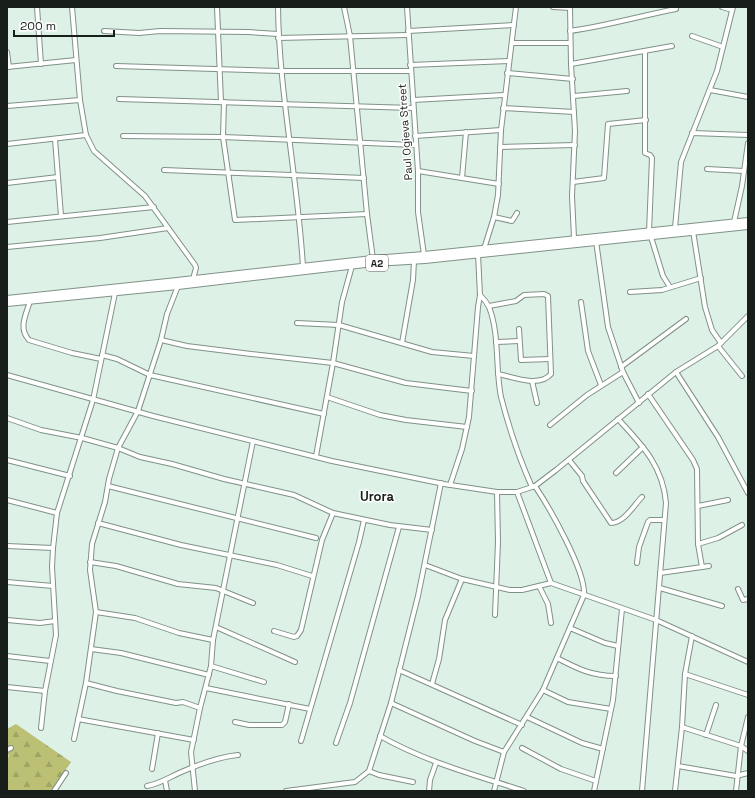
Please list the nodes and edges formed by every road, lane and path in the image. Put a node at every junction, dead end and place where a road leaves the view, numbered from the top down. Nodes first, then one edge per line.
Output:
1 (36, 7) edge
2 (72, 7) edge
3 (217, 7) edge
4 (278, 7) edge
5 (344, 7) edge
6 (407, 7) edge
7 (516, 7) edge
8 (553, 7) edge
9 (570, 7) edge
10 (722, 7) edge
11 (676, 9) dead end
12 (732, 9) edge
13 (514, 25) junction
14 (104, 31) dead end
15 (217, 32) junction
16 (570, 32) junction
17 (408, 33) junction
18 (278, 36) junction
19 (350, 36) junction
20 (692, 36) dead end
21 (512, 43) junction
22 (570, 43) junction
23 (672, 46) dead end
24 (723, 47) junction
25 (7, 52) edge
26 (644, 52) junction
27 (76, 60) junction
28 (509, 61) junction
29 (41, 64) junction
30 (571, 64) junction
31 (410, 65) junction
32 (116, 66) dead end
33 (8, 67) edge
34 (220, 68) junction
35 (352, 70) junction
36 (280, 71) junction
37 (410, 71) junction
38 (507, 73) junction
39 (573, 79) junction
40 (710, 90) junction
41 (627, 91) dead end
42 (504, 95) junction
43 (574, 96) junction
44 (748, 96) edge
45 (80, 100) junction
46 (119, 100) dead end
47 (413, 100) junction
48 (222, 102) junction
49 (286, 105) junction
50 (7, 106) edge
51 (356, 106) junction
52 (413, 108) junction
53 (503, 108) junction
54 (574, 112) junction
55 (646, 120) junction
56 (501, 130) junction
57 (466, 132) junction
58 (692, 133) junction
59 (86, 135) junction
60 (748, 135) edge
61 (123, 136) dead end
62 (415, 136) junction
63 (223, 137) junction
64 (54, 139) junction
65 (289, 140) junction
66 (748, 142) edge
67 (360, 143) junction
68 (7, 144) edge
69 (415, 145) junction
70 (575, 145) junction
71 (500, 147) junction
72 (747, 149) edge
73 (707, 169) dead end
74 (164, 170) dead end
75 (418, 171) junction
76 (744, 171) junction
77 (230, 173) junction
78 (58, 176) junction
79 (295, 176) junction
80 (364, 178) junction
81 (462, 178) junction
82 (573, 182) junction
83 (7, 183) edge
84 (499, 184) junction
85 (154, 207) junction
86 (517, 213) dead end
87 (367, 214) junction
88 (61, 216) junction
89 (494, 217) junction
90 (300, 218) junction
91 (748, 221) edge
92 (7, 222) edge
93 (734, 222) junction
94 (748, 226) edge
95 (168, 228) junction
96 (675, 228) junction
97 (693, 231) junction
98 (650, 234) junction
99 (574, 238) junction
100 (596, 241) junction
101 (7, 247) edge
102 (484, 249) junction
103 (478, 254) junction
104 (424, 255) junction
105 (373, 259) junction
106 (414, 261) junction
107 (352, 266) junction
108 (303, 267) junction
109 (701, 278) junction
110 (193, 279) junction
111 (178, 286) junction
112 (670, 287) junction
113 (115, 292) junction
114 (630, 292) dead end
115 (480, 295) junction
116 (7, 298) edge
117 (30, 301) junction
118 (581, 302) dead end
119 (7, 304) edge
120 (489, 306) junction
121 (748, 316) edge
122 (686, 319) dead end
123 (297, 323) dead end
124 (339, 325) junction
125 (519, 329) dead end
126 (161, 340) junction
127 (519, 341) junction
128 (496, 342) junction
129 (402, 343) junction
130 (719, 344) junction
131 (474, 356) junction
132 (102, 357) junction
133 (550, 359) junction
134 (333, 363) junction
135 (621, 367) junction
136 (622, 372) junction
137 (676, 372) junction
138 (498, 374) junction
139 (7, 375) edge
140 (150, 375) junction
141 (742, 376) dead end
142 (532, 381) junction
143 (601, 385) junction
144 (472, 391) junction
145 (648, 394) junction
146 (327, 397) junction
147 (93, 400) junction
148 (537, 402) dead end
149 (639, 403) junction
150 (138, 411) junction
151 (324, 414) junction
152 (7, 418) edge
153 (618, 419) junction
154 (550, 425) dead end
155 (467, 427) junction
156 (82, 438) junction
157 (253, 441) junction
158 (643, 447) junction
159 (118, 448) junction
160 (316, 456) junction
161 (7, 460) edge
162 (569, 460) junction
163 (616, 473) dead end
164 (70, 476) junction
165 (441, 483) junction
166 (245, 484) junction
167 (450, 485) junction
168 (108, 486) junction
169 (533, 486) junction
170 (497, 492) junction
171 (517, 492) junction
172 (748, 493) edge
173 (642, 496) dead end
174 (7, 500) edge
175 (728, 500) dead end
176 (698, 506) junction
177 (57, 513) junction
178 (333, 513) junction
179 (238, 518) junction
180 (364, 520) junction
181 (664, 520) junction
182 (98, 523) junction
183 (742, 525) dead end
184 (399, 527) junction
185 (432, 530) junction
186 (316, 538) dead end
187 (698, 544) junction
188 (7, 546) edge
189 (53, 548) junction
190 (231, 555) junction
191 (90, 562) junction
192 (637, 563) dead end
193 (425, 565) junction
194 (709, 566) dead end
195 (702, 567) junction
196 (660, 573) junction
197 (312, 576) junction
198 (462, 579) junction
199 (7, 582) edge
200 (551, 583) junction
201 (53, 586) junction
202 (540, 586) junction
203 (496, 587) junction
204 (660, 588) junction
205 (738, 589) dead end
206 (223, 590) junction
207 (584, 595) junction
208 (748, 599) edge
209 (253, 603) dead end
210 (722, 606) dead end
211 (622, 608) junction
212 (96, 612) junction
213 (495, 615) dead end
214 (7, 620) edge
215 (656, 620) junction
216 (55, 622) junction
217 (551, 623) dead end
218 (216, 627) junction
219 (570, 628) junction
220 (274, 631) dead end
221 (692, 636) junction
222 (213, 640) junction
223 (618, 646) junction
224 (91, 649) junction
225 (7, 656) edge
226 (557, 658) junction
227 (50, 661) junction
228 (295, 662) dead end
229 (748, 662) edge
230 (211, 666) junction
231 (399, 670) junction
232 (685, 674) junction
233 (209, 675) junction
234 (616, 676) junction
235 (264, 682) dead end
236 (86, 683) junction
237 (432, 684) junction
238 (7, 687) edge
239 (206, 688) junction
240 (543, 690) junction
241 (45, 691) junction
242 (748, 695) edge
243 (391, 703) junction
244 (289, 704) junction
245 (716, 705) dead end
246 (200, 708) junction
247 (310, 709) junction
248 (611, 709) junction
249 (527, 717) junction
250 (748, 717) edge
251 (78, 719) junction
252 (235, 722) dead end
253 (522, 725) junction
254 (41, 728) dead end
255 (682, 728) junction
256 (158, 733) junction
257 (706, 735) junction
258 (380, 736) junction
259 (74, 739) dead end
260 (194, 740) junction
261 (301, 741) dead end
262 (336, 743) dead end
263 (741, 746) junction
264 (522, 748) dead end
265 (603, 749) junction
266 (748, 751) edge
267 (504, 752) junction
268 (238, 755) dead end
269 (436, 762) junction
270 (678, 766) junction
271 (192, 767) junction
272 (152, 769) dead end
273 (369, 771) junction
274 (66, 773) dead end
275 (748, 773) edge
276 (736, 776) junction
277 (165, 780) junction
278 (596, 781) junction
279 (413, 782) dead end
280 (496, 782) junction
281 (147, 786) dead end
282 (54, 791) edge
283 (167, 791) edge
284 (195, 791) edge
285 (286, 791) edge
286 (429, 791) edge
287 (494, 791) edge
288 (524, 791) edge
289 (594, 791) edge
290 (642, 791) edge
291 (675, 791) edge
292 (736, 791) edge

1 - 29 street
2 - 27 street
3 - 15 street
4 - 18 street
5 - 19 street
6 - 17 street, Paul Ogieva Street
7 - 13 street
8 - 9 street
9 - 16 street
10 - 12 street
11 - 16 street
12 - 24 street
13 - 17 street
13 - 21 street
14 - 15 street
15 - 18 street
15 - 34 street
16 - 22 street
17 - 19 street
17 - 31 street, Paul Ogieva Street
18 - 19 street
18 - 36 street
19 - 35 street
20 - 24 street
21 - 22 street
21 - 28 street
22 - 30 street
23 - 26 street
24 - 40 street
25 - 33 street
26 - 30 street
26 - 55 street
27 - 29 street
27 - 45 street
28 - 31 street
28 - 38 street
29 - 33 street
30 - 39 street
31 - 37 street, Paul Ogieva Street
32 - 34 street
34 - 36 street
34 - 48 street
35 - 36 street
35 - 37 street
35 - 51 street
36 - 49 street
37 - 47 street, Paul Ogieva Street
38 - 39 street
38 - 42 street
39 - 43 street
40 - 44 street
40 - 58 street
41 - 43 street
42 - 47 street
42 - 53 street
43 - 54 street
45 - 50 street
45 - 59 street
46 - 48 street
47 - 52 street, Paul Ogieva Street
48 - 49 street
48 - 63 street
49 - 51 street
49 - 65 street
51 - 52 street
51 - 67 street
52 - 62 street, Paul Ogieva Street
53 - 54 street
53 - 56 street
54 - 70 street
55 - 82 street
55 - 98 street
56 - 57 street
56 - 71 street
57 - 62 street
57 - 81 street
58 - 60 street
58 - 96 street
59 - 64 street
59 - 85 street
61 - 63 street
62 - 69 street, Paul Ogieva Street
63 - 65 street
63 - 77 street
64 - 68 street
64 - 78 street
65 - 67 street
65 - 79 street
66 - 72 street
67 - 69 street
67 - 80 street
69 - 75 street, Paul Ogieva Street
70 - 71 street
70 - 82 street
71 - 84 street
72 - 76 street
73 - 76 street
74 - 77 street
75 - 81 street
75 - 104 street, Paul Ogieva Street
76 - 93 street
77 - 79 street
77 - 90 street
78 - 83 street
78 - 88 street
79 - 80 street
79 - 90 street
80 - 87 street
81 - 84 street
82 - 99 street
84 - 89 street
85 - 88 street
85 - 95 street
86 - 89 street
87 - 90 street
87 - 105 street
88 - 92 street
89 - 102 street
90 - 108 street
91 - 93 highway, A2
93 - 96 highway, A2
94 - 97 highway, A2
95 - 101 street
95 - 110 street
96 - 98 highway, A2
97 - 98 highway, A2
97 - 109 street
98 - 99 highway, A2
98 - 100 highway, A2
98 - 112 street
99 - 102 highway, A2
100 - 103 highway, A2
100 - 135 street
102 - 104 highway, A2
103 - 106 highway, A2
103 - 115 street
104 - 105 highway, A2
105 - 108 highway, A2
106 - 107 highway, A2
106 - 129 street
107 - 111 highway, A2
107 - 124 street
108 - 110 highway, A2
109 - 112 street
109 - 130 street
110 - 116 highway, A2
111 - 113 highway, A2
111 - 126 street
112 - 114 street
113 - 117 highway, A2
113 - 132 street
115 - 120 street
115 - 131 street
117 - 119 highway, A2
117 - 132 street
118 - 143 street
120 - 128 street
120 - 133 street
121 - 130 street
122 - 135 street
123 - 124 street
124 - 129 street
124 - 134 street
125 - 127 street
126 - 134 street
126 - 140 street
127 - 128 street
127 - 133 street
128 - 138 street
129 - 131 street
130 - 137 street
130 - 141 street
131 - 144 street
132 - 140 street
132 - 147 street
133 - 142 street
134 - 144 street
134 - 146 street
135 - 136 street
136 - 143 street
136 - 149 street
137 - 145 street
137 - 172 street
138 - 142 street
138 - 169 street
139 - 147 street
140 - 150 street
140 - 151 street
142 - 148 street
143 - 154 street
144 - 155 street
145 - 149 street
145 - 176 street
146 - 151 street
146 - 155 street
147 - 150 street
147 - 156 street
149 - 153 street
150 - 157 street
150 - 159 street
151 - 160 street
152 - 156 street
153 - 158 street
153 - 162 street
155 - 167 street
156 - 159 street
156 - 164 street
157 - 160 street
157 - 166 street
158 - 163 street
158 - 181 street
159 - 166 street
159 - 168 street
160 - 165 street
161 - 164 street
162 - 169 street
162 - 173 street
164 - 177 street
165 - 167 street
165 - 185 street
166 - 178 street
166 - 179 street
167 - 170 street
168 - 179 street
168 - 182 street
169 - 171 street
169 - 207 street
170 - 171 street
170 - 203 street
171 - 200 street
174 - 177 street
175 - 176 street
176 - 187 street
177 - 189 street
178 - 180 street
178 - 197 street
179 - 186 street
179 - 190 street
180 - 184 street
180 - 247 street
181 - 192 street
181 - 196 street
182 - 190 street
182 - 191 street
183 - 187 street
184 - 185 street
184 - 262 street
185 - 193 street
187 - 195 street
188 - 189 street
189 - 201 street
190 - 197 street
190 - 206 street
191 - 206 street
191 - 212 street
193 - 198 street
193 - 231 street
194 - 195 street
195 - 196 street
196 - 204 street
197 - 220 street
198 - 203 street
198 - 237 street
199 - 201 street
200 - 202 street
200 - 207 street
201 - 216 street
202 - 203 street
202 - 217 street
203 - 213 street
204 - 210 street
204 - 215 street
205 - 208 street
206 - 209 street
206 - 218 street
207 - 211 street
207 - 219 street
211 - 215 street
211 - 223 street
212 - 222 street
212 - 224 street
214 - 216 street
215 - 221 street
215 - 290 street
216 - 227 street
218 - 222 street
218 - 228 street
219 - 223 street
219 - 226 street
221 - 229 street
221 - 232 street
222 - 230 street
223 - 234 street
224 - 233 street
224 - 236 street
225 - 227 street
226 - 234 street
226 - 240 street
227 - 241 street
230 - 233 street
230 - 235 street
231 - 237 street
231 - 243 street
232 - 242 street
232 - 255 street
233 - 239 street
234 - 248 street
236 - 246 street
236 - 251 street
237 - 253 street
238 - 241 street
239 - 244 street
239 - 246 street
240 - 248 street
240 - 249 street
241 - 254 street
243 - 258 street
243 - 267 street
244 - 247 street
244 - 252 street
245 - 257 street
246 - 260 street
247 - 261 street
248 - 265 street
249 - 253 street
249 - 265 street
250 - 263 street
251 - 256 street
251 - 259 street
253 - 267 street
255 - 257 street
255 - 270 street
256 - 260 street
256 - 272 street
257 - 263 street
258 - 269 street
258 - 273 street
260 - 271 street
263 - 266 street
263 - 276 street
264 - 278 street
265 - 278 street
267 - 280 street
268 - 271 street
269 - 280 street
269 - 286 street
270 - 276 street
270 - 291 street
271 - 277 street
271 - 284 street
273 - 279 street
273 - 285 street
274 - 282 street
275 - 276 street
276 - 292 street
277 - 281 street
277 - 283 street
278 - 289 street
280 - 287 street
280 - 288 street

